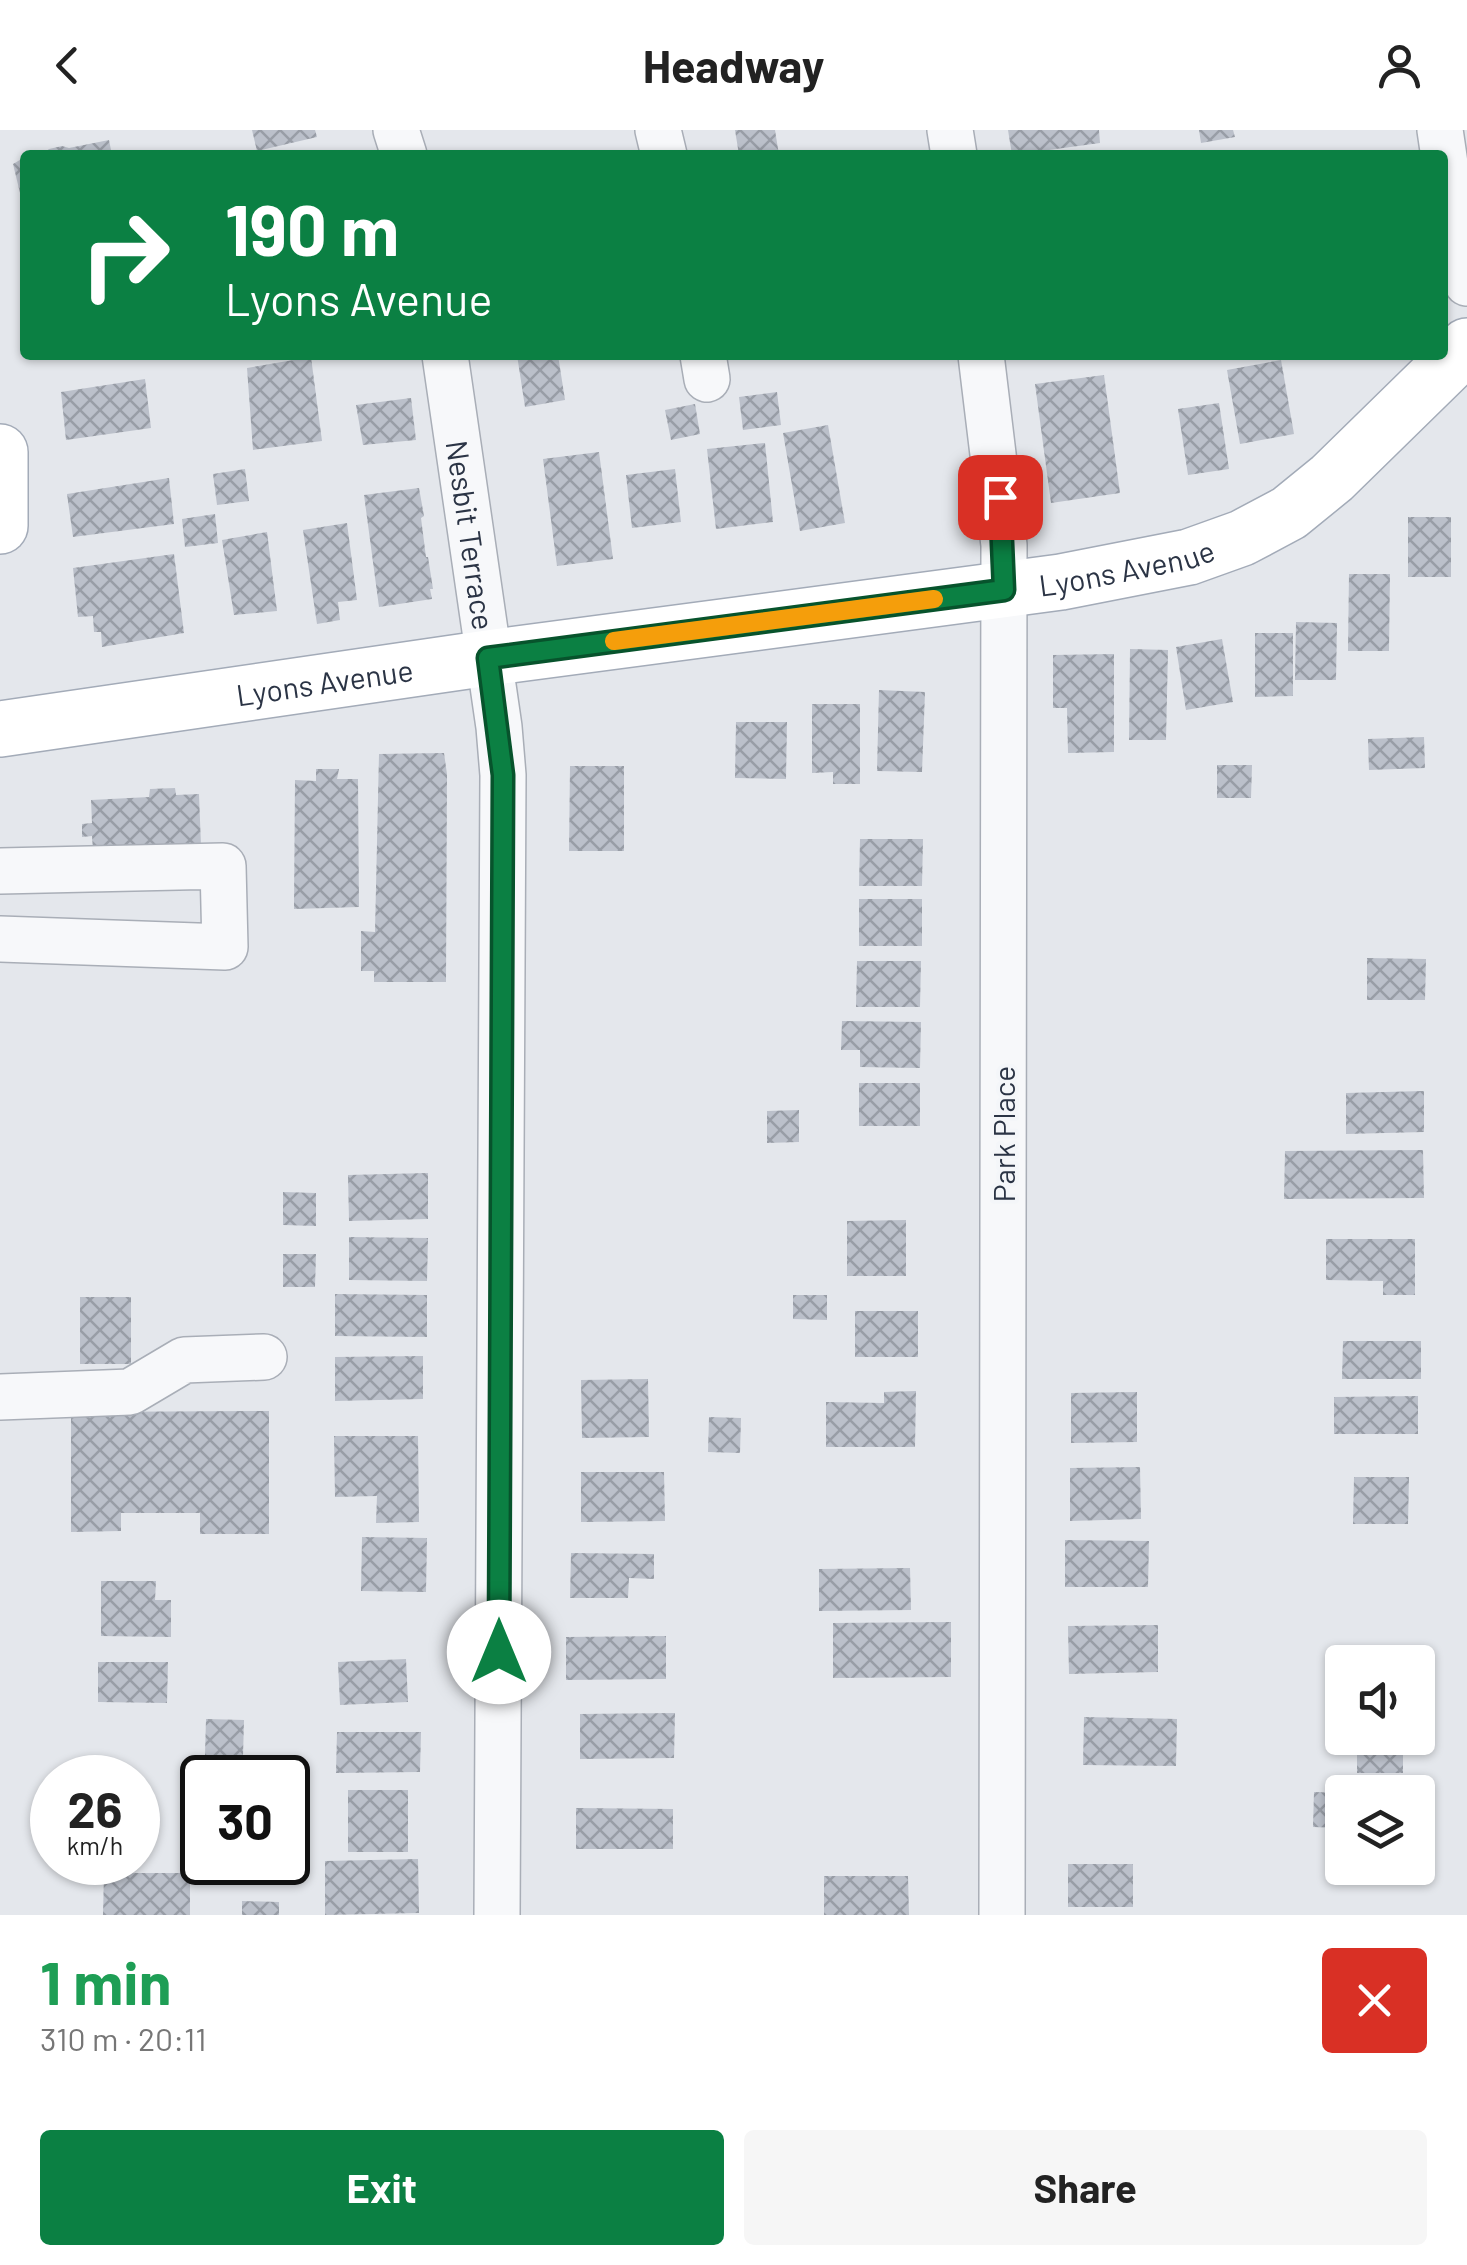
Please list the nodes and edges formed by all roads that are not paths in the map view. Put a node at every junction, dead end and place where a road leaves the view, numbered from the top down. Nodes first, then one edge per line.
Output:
1 (1448, 185) edge
2 (1467, 283) edge
3 (1467, 346) edge
4 (446, 360) edge
5 (982, 360) edge
6 (0, 452) edge
7 (0, 506) edge
8 (0, 526) edge
9 (1004, 590) junction
10 (488, 658) junction
11 (0, 729) edge
12 (0, 872) edge
13 (0, 939) edge
14 (264, 1357) dead end
15 (0, 1397) edge
16 (498, 1915) edge
17 (1002, 1915) edge

1 - 2 street
3 - 9 main road, Lyons Avenue
4 - 10 street, Nesbit Terrace
5 - 9 street, Park Place
6 - 7 main road
7 - 8 main road
9 - 10 main road, Lyons Avenue
9 - 17 street, Park Place
10 - 11 main road, Lyons Avenue
10 - 16 street, Nesbit Terrace
12 - 13 street
14 - 15 street

